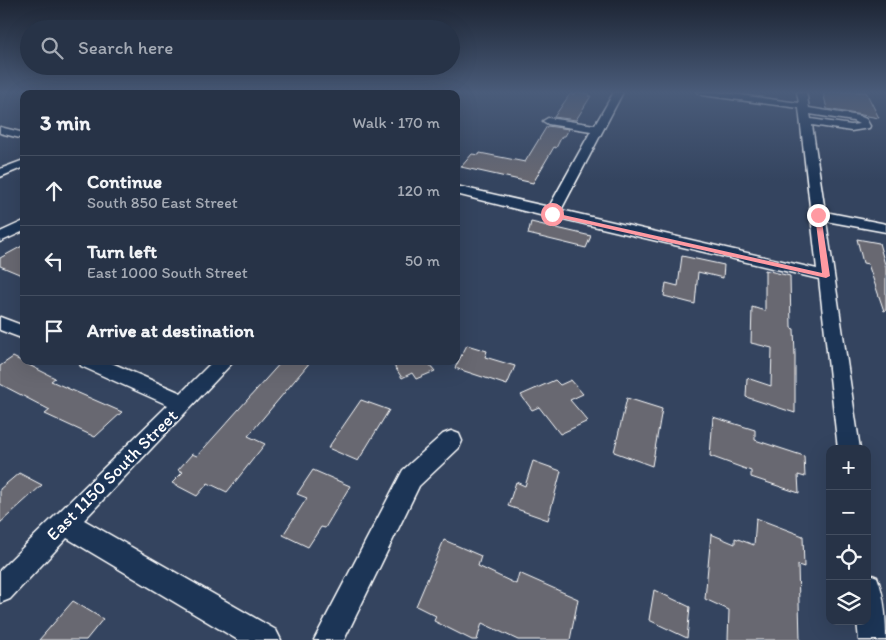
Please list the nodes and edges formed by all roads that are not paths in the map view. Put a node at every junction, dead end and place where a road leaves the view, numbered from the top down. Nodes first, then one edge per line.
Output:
1 (553, 122) edge
2 (601, 122) edge
3 (806, 122) edge
4 (597, 129) junction
5 (0, 130) edge
6 (20, 135) edge
7 (20, 165) edge
8 (0, 173) edge
9 (460, 191) edge
10 (552, 214) junction
11 (818, 215) junction
12 (20, 227) edge
13 (886, 228) edge
14 (0, 238) edge
15 (826, 276) junction
16 (0, 323) edge
17 (20, 331) edge
18 (97, 365) edge
19 (221, 365) edge
20 (184, 403) junction
21 (451, 441) dead end
22 (848, 445) edge
23 (65, 523) junction
24 (0, 589) edge
25 (871, 617) edge
26 (266, 640) edge
27 (329, 640) edge
28 (874, 640) edge

1 - 4 street
2 - 4 street
3 - 11 street
4 - 10 street
5 - 6 street
7 - 8 street
9 - 10 street
10 - 15 street
11 - 13 street
11 - 15 street
12 - 14 street
15 - 22 street
16 - 17 street
18 - 20 street
19 - 20 street, East 1150 South Street
20 - 23 street, East 1150 South Street
21 - 27 street
23 - 24 street, East 1150 South Street
23 - 26 street
25 - 28 street

